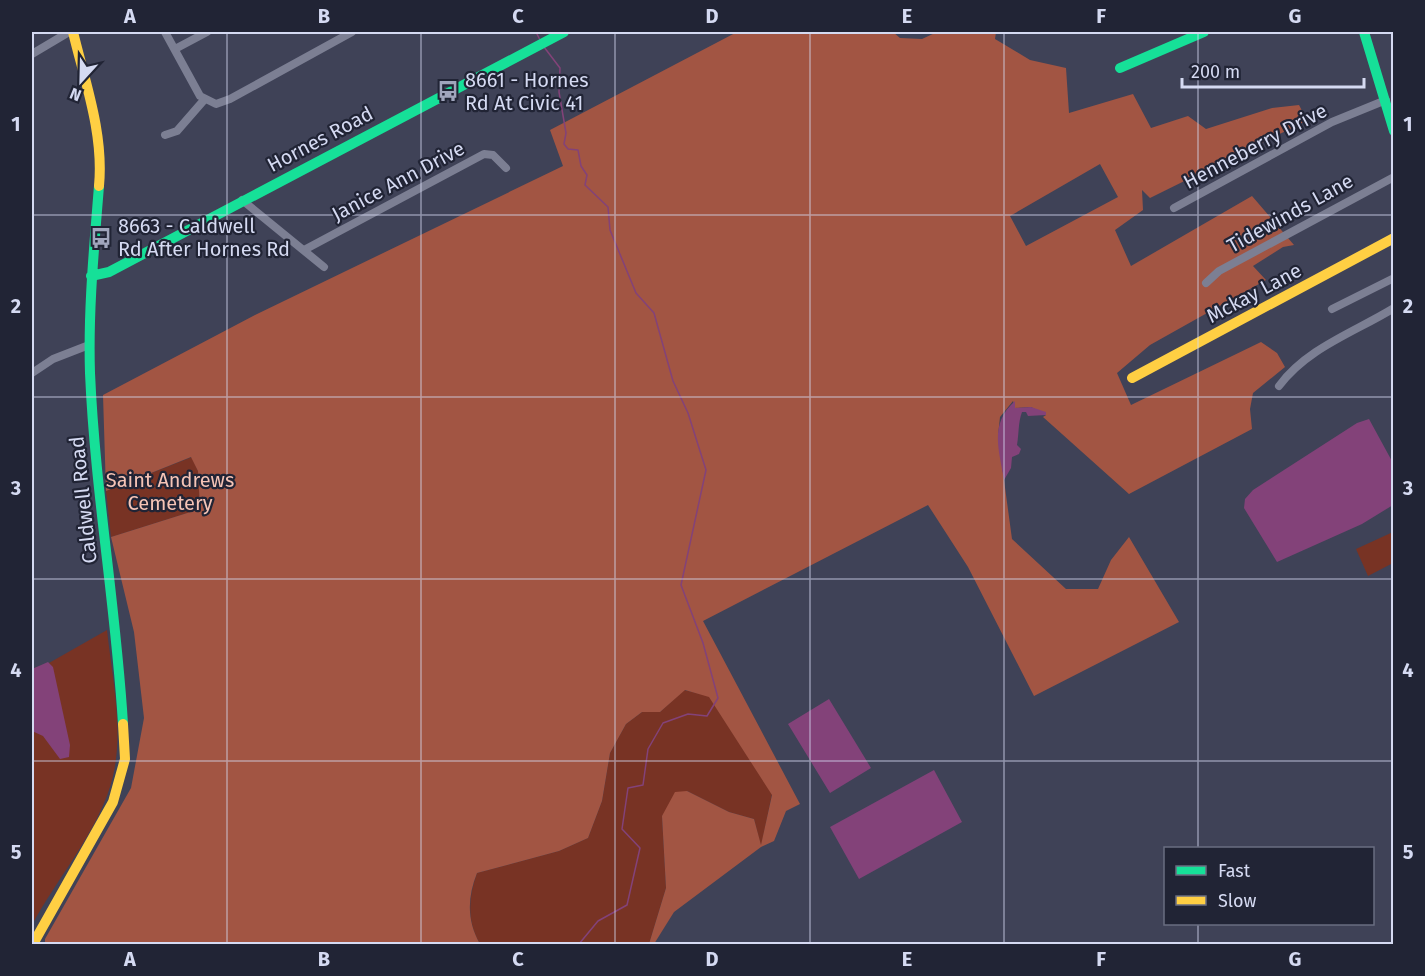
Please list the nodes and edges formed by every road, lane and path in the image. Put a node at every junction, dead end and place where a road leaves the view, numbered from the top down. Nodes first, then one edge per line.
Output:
1 (69, 32) edge
2 (73, 32) edge
3 (165, 32) edge
4 (207, 32) edge
5 (352, 32) edge
6 (564, 32) edge
7 (1204, 32) edge
8 (1364, 32) edge
9 (175, 49) junction
10 (32, 54) edge
11 (1120, 68) dead end
12 (204, 100) junction
13 (1386, 100) junction
14 (1394, 131) edge
15 (165, 135) dead end
16 (506, 168) dead end
17 (1394, 177) edge
18 (242, 200) junction
19 (1174, 208) dead end
20 (1394, 238) edge
21 (304, 250) junction
22 (324, 267) dead end
23 (91, 276) junction
24 (1394, 278) edge
25 (1206, 283) dead end
26 (1394, 308) edge
27 (1332, 309) dead end
28 (89, 345) junction
29 (32, 373) edge
30 (1132, 378) dead end
31 (1280, 386) dead end
32 (33, 945) edge

1 - 10 street
2 - 23 street, Caldwell Road
3 - 9 street
4 - 9 street
5 - 12 street
6 - 18 street, Hornes Road
7 - 11 street
8 - 13 street
9 - 12 street
12 - 15 street
13 - 14 street
13 - 19 street, Henneberry Drive
16 - 21 street, Janice Ann Drive
17 - 25 street, Tidewinds Lane
18 - 21 street
18 - 23 street, Hornes Road
20 - 30 street, Mckay Lane
21 - 22 street
23 - 28 street, Caldwell Road
24 - 27 street
26 - 31 street
28 - 29 street
28 - 32 street, Caldwell Road

